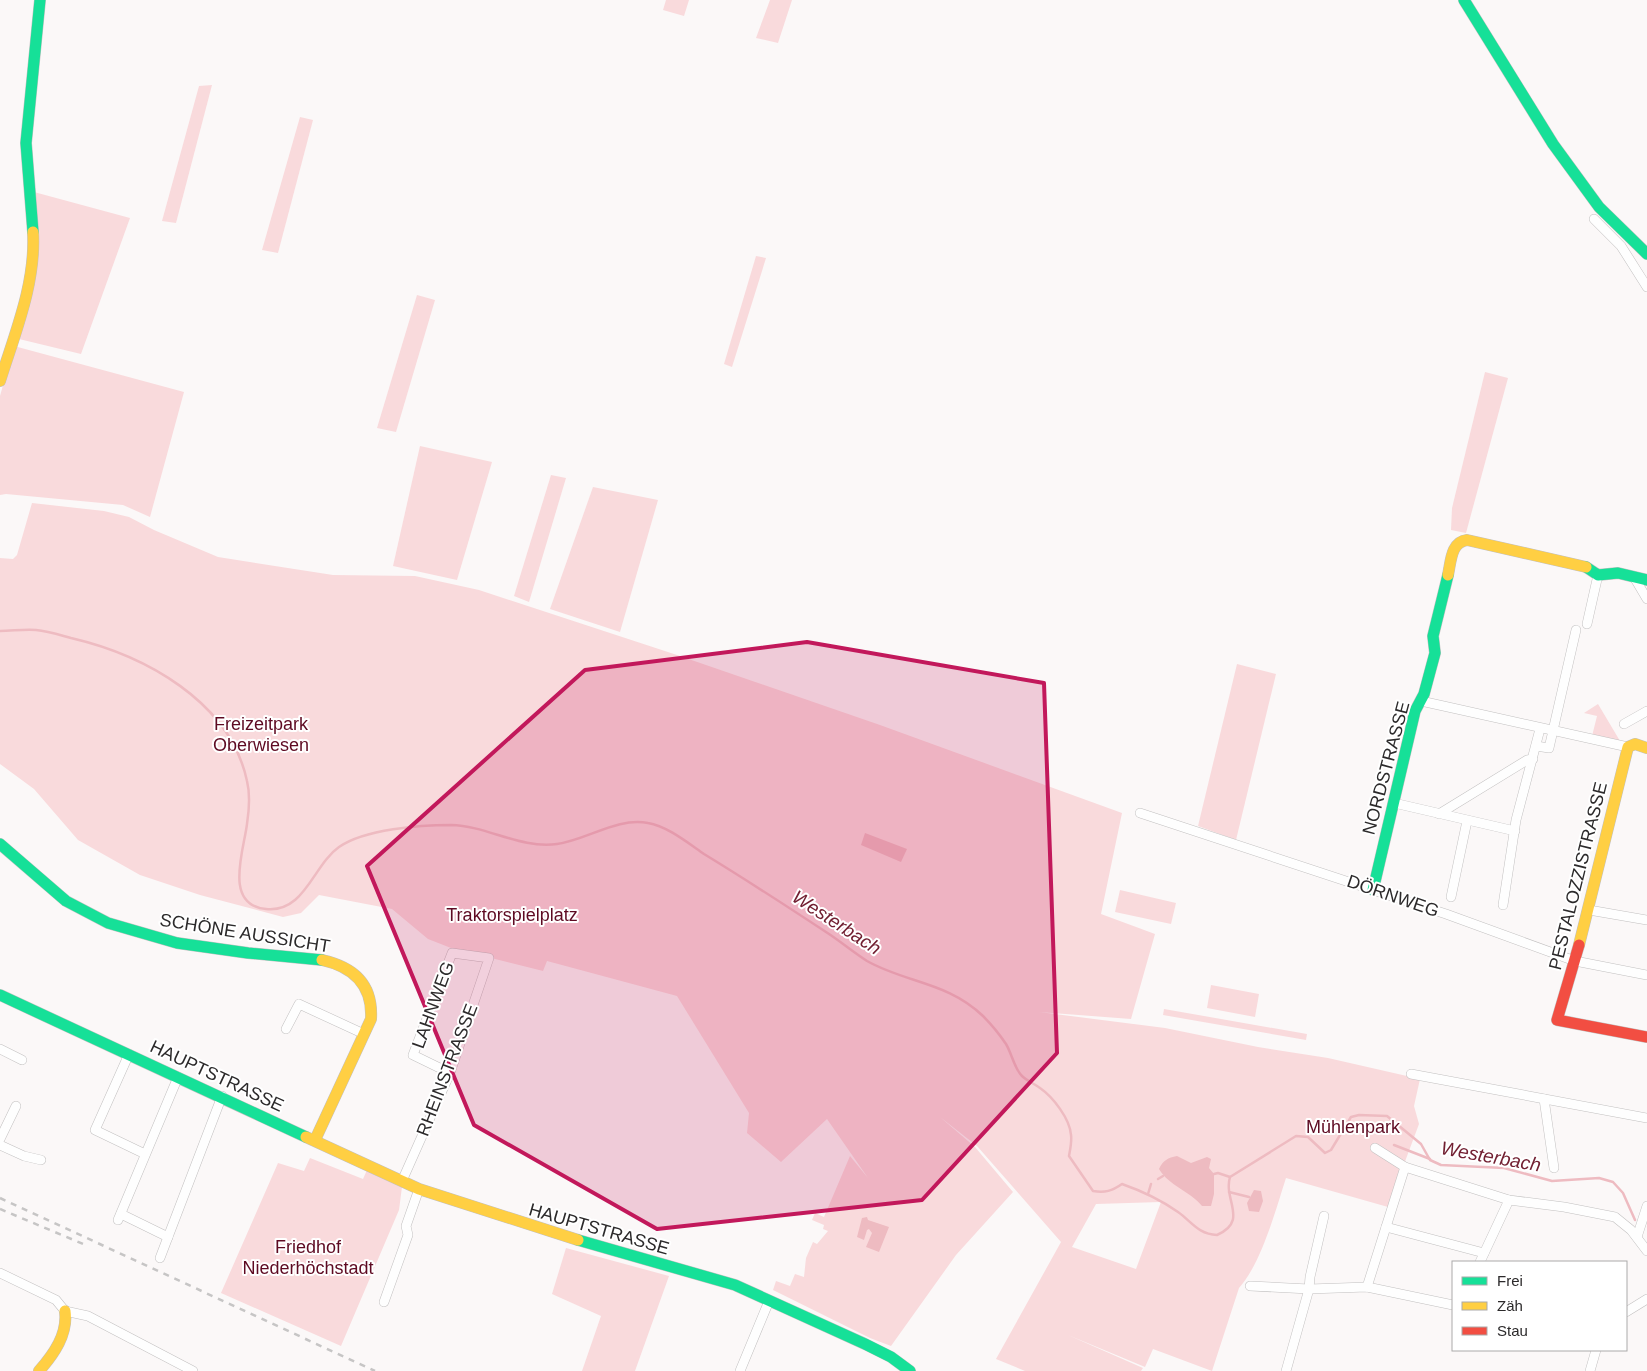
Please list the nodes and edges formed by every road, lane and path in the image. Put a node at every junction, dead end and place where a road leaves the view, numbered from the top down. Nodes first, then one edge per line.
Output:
1 (40, 0) edge
2 (1464, 0) edge
3 (1594, 219) dead end
4 (1647, 254) edge
5 (1647, 287) edge
6 (0, 381) edge
7 (1598, 575) junction
8 (1634, 577) junction
9 (1647, 580) edge
10 (1647, 599) edge
11 (1587, 624) dead end
12 (1576, 630) dead end
13 (1421, 701) junction
14 (1647, 711) edge
15 (1624, 724) dead end
16 (1540, 729) junction
17 (1552, 731) junction
18 (1536, 746) junction
19 (1631, 746) junction
20 (1647, 748) edge
21 (1533, 759) junction
22 (1394, 803) junction
23 (1140, 813) dead end
24 (1439, 814) junction
25 (1467, 821) junction
26 (1515, 831) junction
27 (0, 844) edge
28 (1373, 890) junction
29 (1451, 897) dead end
30 (1502, 905) dead end
31 (1589, 910) junction
32 (1647, 920) edge
33 (489, 958) joint
34 (1575, 961) junction
35 (1647, 975) edge
36 (0, 995) edge
37 (286, 1029) dead end
38 (364, 1034) junction
39 (1647, 1037) edge
40 (0, 1049) edge
41 (129, 1054) junction
42 (22, 1060) dead end
43 (450, 1073) junction
44 (1411, 1074) dead end
45 (178, 1077) junction
46 (222, 1096) junction
47 (1544, 1099) junction
48 (16, 1106) dead end
49 (1647, 1118) edge
50 (0, 1138) edge
51 (315, 1140) junction
52 (0, 1144) edge
53 (1375, 1148) dead end
54 (145, 1154) junction
55 (41, 1160) dead end
56 (1405, 1167) junction
57 (1554, 1168) dead end
58 (402, 1181) junction
59 (419, 1189) junction
60 (1508, 1200) junction
61 (1647, 1206) edge
62 (1324, 1216) dead end
63 (1386, 1227) junction
64 (1639, 1230) junction
65 (168, 1237) junction
66 (1647, 1251) edge
67 (1484, 1253) junction
68 (160, 1258) dead end
69 (1480, 1261) edge
70 (0, 1273) edge
71 (1250, 1286) dead end
72 (1367, 1287) junction
73 (1309, 1289) junction
74 (1647, 1299) edge
75 (769, 1301) junction
76 (384, 1302) dead end
77 (1452, 1305) edge
78 (65, 1311) junction
79 (1627, 1311) edge
80 (1596, 1351) edge
81 (52, 1355) junction
82 (39, 1371) edge
83 (50, 1371) edge
84 (193, 1371) edge
85 (740, 1371) edge
86 (910, 1371) edge
87 (1286, 1371) edge
88 (1590, 1371) edge

1 - 6 main road
2 - 4 main road
3 - 5 street
7 - 8 main road
7 - 11 street
7 - 13 main road, NORDSTRASSE
8 - 9 main road
8 - 10 street
12 - 17 street
13 - 16 street
13 - 22 main road, NORDSTRASSE
14 - 15 street
16 - 17 street
16 - 18 street
17 - 18 street
17 - 19 street
18 - 21 street
19 - 20 main road
19 - 31 main road, PESTALOZZISTRASSE
21 - 24 street
21 - 26 street
22 - 24 street
22 - 28 main road, NORDSTRASSE
23 - 28 street, DÖRNWEG
24 - 25 street
25 - 26 street
25 - 29 street
26 - 30 street
27 - 38 main road, SCHÖNE AUSSICHT
28 - 34 street, DÖRNWEG
31 - 32 street
31 - 34 main road, PESTALOZZISTRASSE
33 - 43 street, RHEINSTRASSE
33 - 43 street, LAHNWEG
34 - 35 street, DÖRNWEG
34 - 39 main road, PESTALOZZISTRASSE
36 - 41 main road, HAUPTSTRASSE
37 - 38 street
38 - 51 main road, SCHÖNE AUSSICHT
40 - 42 street
41 - 45 main road, HAUPTSTRASSE
41 - 54 street
43 - 58 street, RHEINSTRASSE
44 - 47 street
45 - 46 main road, HAUPTSTRASSE
45 - 54 street
46 - 51 main road, HAUPTSTRASSE
46 - 65 street
47 - 49 street
47 - 57 street
48 - 50 street
51 - 58 main road, HAUPTSTRASSE
52 - 55 street
53 - 56 street
54 - 65 street
56 - 60 street
56 - 63 street
58 - 59 main road, HAUPTSTRASSE
59 - 75 main road, HAUPTSTRASSE
59 - 76 street
60 - 64 street
60 - 67 street
61 - 64 street
62 - 73 street
63 - 67 street
63 - 72 street
64 - 66 street
65 - 68 street
67 - 69 street
70 - 78 street
71 - 73 street
72 - 73 street
72 - 77 street
73 - 87 street
74 - 79 street
75 - 85 street
75 - 86 main road, HAUPTSTRASSE
78 - 81 main road
78 - 84 street
80 - 88 street
81 - 82 main road
81 - 83 main road

